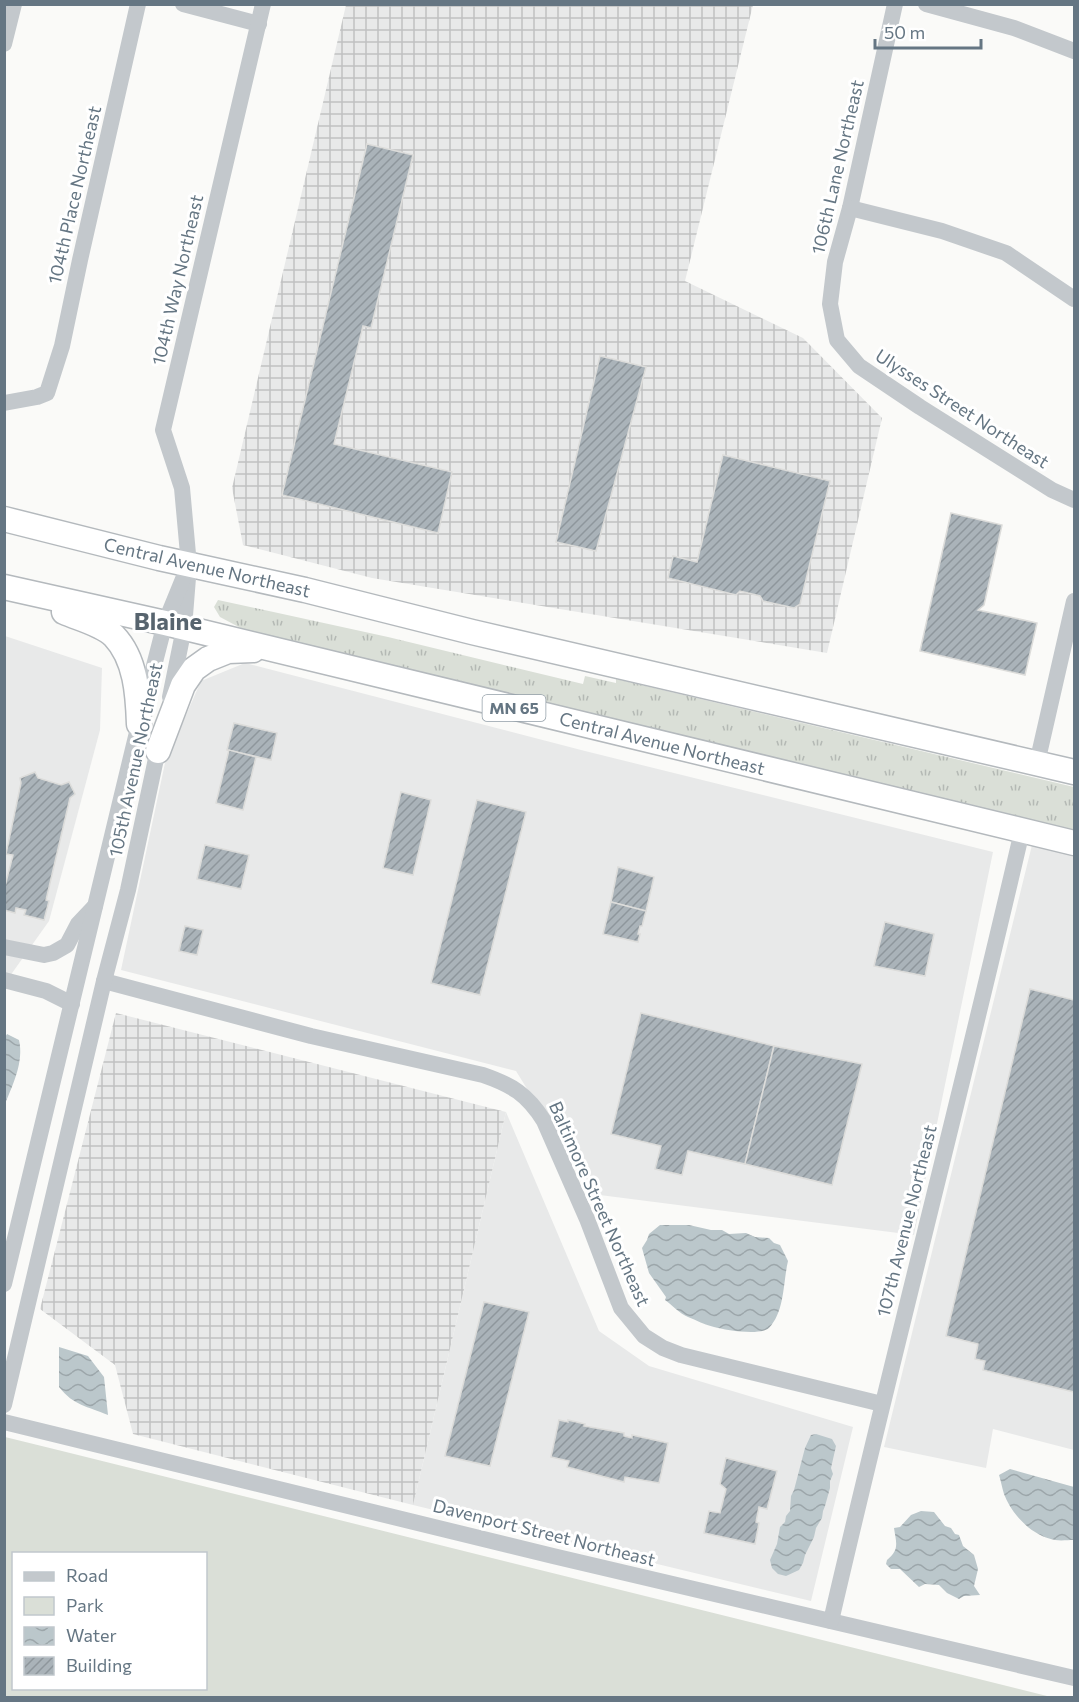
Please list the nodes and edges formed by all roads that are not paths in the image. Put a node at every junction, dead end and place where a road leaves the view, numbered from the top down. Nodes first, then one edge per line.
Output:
1 (14, 4) edge
2 (138, 4) edge
3 (183, 4) edge
4 (263, 4) edge
5 (895, 4) edge
6 (926, 4) edge
7 (259, 24) junction
8 (4, 44) edge
9 (1074, 51) edge
10 (850, 208) junction
11 (1074, 299) edge
12 (837, 340) joint
13 (4, 403) edge
14 (1074, 500) edge
15 (4, 519) edge
16 (189, 565) junction
17 (12, 589) edge
18 (1074, 601) edge
19 (175, 626) junction
20 (271, 649) junction
21 (139, 724) junction
22 (158, 751) junction
23 (1037, 763) junction
24 (1074, 772) edge
25 (1022, 831) junction
26 (1074, 843) edge
27 (96, 905) junction
28 (4, 947) edge
29 (4, 980) edge
30 (104, 981) junction
31 (72, 1004) junction
32 (22, 1209) junction
33 (4, 1260) edge
34 (4, 1284) edge
35 (882, 1404) junction
36 (4, 1405) edge
37 (4, 1422) edge
38 (831, 1621) junction
39 (1074, 1678) edge

1 - 8 street
2 - 13 street, 104th Place Northeast
3 - 7 street
4 - 7 street, 104th Way Northeast
5 - 10 street, 106th Lane Northeast
6 - 9 street
7 - 16 street, 104th Way Northeast
10 - 11 street
10 - 12 street, 106th Lane Northeast
12 - 14 street, Ulysses Street Northeast
15 - 16 highway, Central Avenue Northeast
16 - 19 street, 105th Avenue Northeast
16 - 23 highway, Central Avenue Northeast
17 - 19 highway, Central Avenue Northeast / MN 65
17 - 21 highway
18 - 23 street
19 - 20 highway, Central Avenue Northeast / MN 65
19 - 21 street, 105th Avenue Northeast
19 - 22 street, 105th Avenue Northeast
20 - 22 highway
20 - 25 highway, Central Avenue Northeast / MN 65
21 - 27 street, 105th Avenue Northeast
22 - 30 street, 105th Avenue Northeast
23 - 24 highway, Central Avenue Northeast
25 - 26 highway, Central Avenue Northeast / MN 65
25 - 35 street, 107th Avenue Northeast
27 - 28 street
27 - 31 street, 105th Avenue Northeast
29 - 31 street
30 - 35 street, Baltimore Street Northeast
30 - 36 street, 105th Avenue Northeast
31 - 32 street, 105th Avenue Northeast
32 - 33 street
32 - 34 street, 105th Avenue Northeast
35 - 38 street, 107th Avenue Northeast
37 - 38 street, Davenport Street Northeast
38 - 39 street, Davenport Street Northeast

